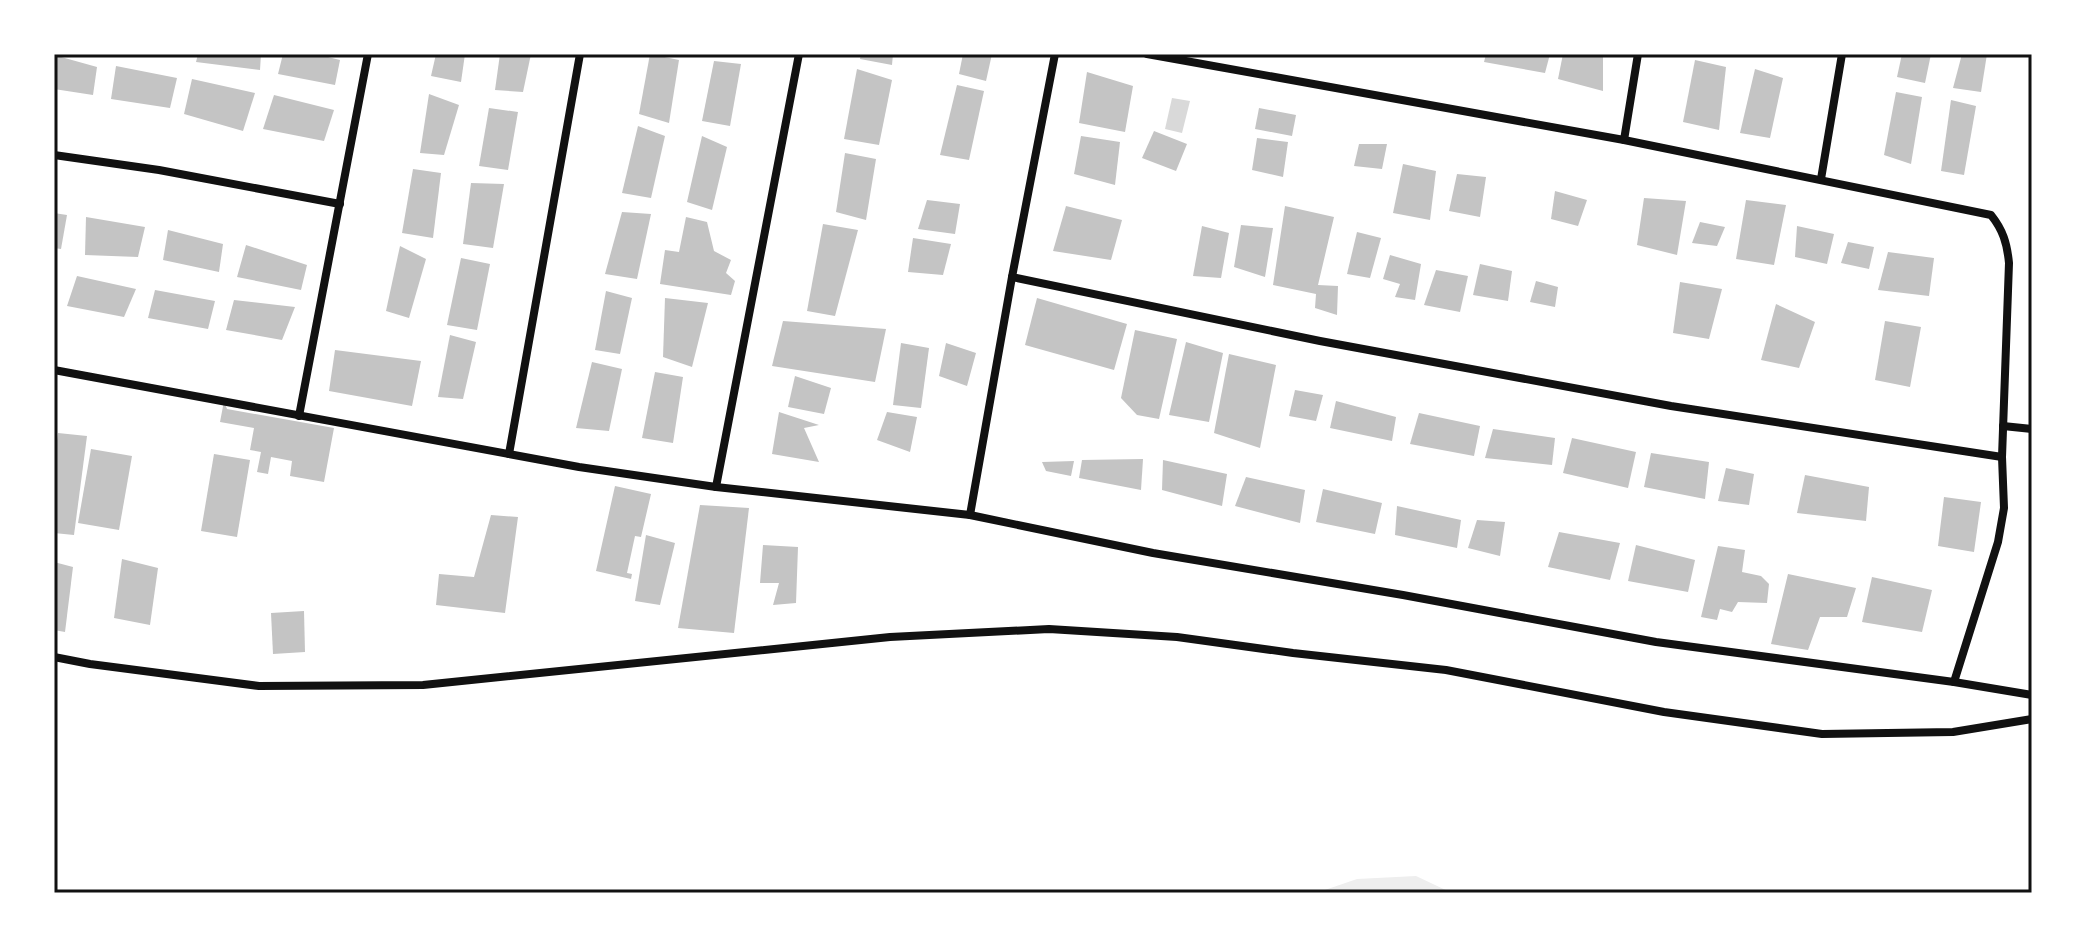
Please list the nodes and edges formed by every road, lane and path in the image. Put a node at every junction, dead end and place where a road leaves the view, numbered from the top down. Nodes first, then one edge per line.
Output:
1 (368, 54) edge
2 (580, 54) edge
3 (799, 54) edge
4 (1055, 54) edge
5 (1147, 54) edge
6 (1638, 54) edge
7 (1842, 54) edge
8 (1624, 140) junction
9 (54, 155) edge
10 (1821, 179) junction
11 (340, 204) junction
12 (1012, 277) junction
13 (54, 370) edge
14 (299, 416) junction
15 (2003, 426) junction
16 (2032, 429) edge
17 (509, 454) junction
18 (2002, 457) junction
19 (716, 487) junction
20 (970, 515) junction
21 (54, 657) edge
22 (1954, 682) junction
23 (2032, 695) edge
24 (2032, 719) edge

1 - 11 street
2 - 17 street
3 - 19 street
4 - 12 street
5 - 8 street
6 - 8 street
7 - 10 street
8 - 10 street
9 - 11 street
10 - 15 street
11 - 14 street
12 - 18 street
12 - 20 street
13 - 14 street
14 - 17 street
15 - 16 street
15 - 18 street
17 - 19 street
18 - 22 street
19 - 20 street
20 - 22 street
21 - 24 street
22 - 23 street

